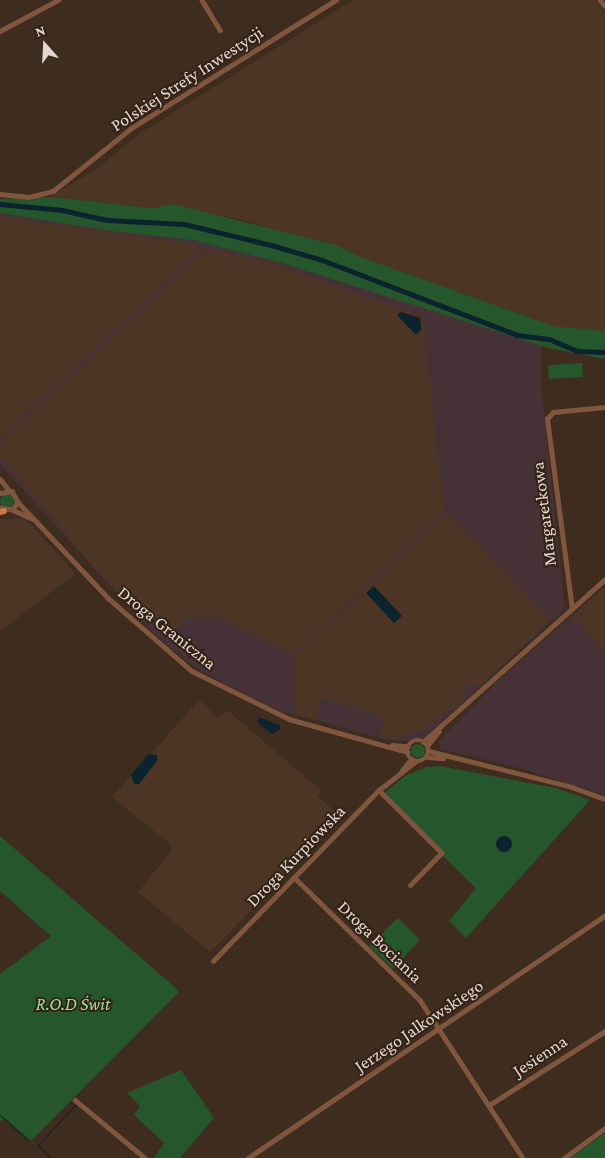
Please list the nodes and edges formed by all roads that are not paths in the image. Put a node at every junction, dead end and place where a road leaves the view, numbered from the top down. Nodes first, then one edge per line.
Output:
1 (58, 0) edge
2 (202, 0) edge
3 (336, 0) edge
4 (600, 0) edge
5 (605, 6) edge
6 (0, 30) edge
7 (220, 30) dead end
8 (0, 194) edge
9 (605, 407) edge
10 (0, 478) edge
11 (9, 490) junction
12 (0, 493) edge
13 (18, 502) junction
14 (1, 510) edge
15 (12, 510) junction
16 (36, 521) junction
17 (605, 579) edge
18 (572, 609) junction
19 (425, 744) junction
20 (407, 749) junction
21 (428, 754) junction
22 (413, 761) junction
23 (379, 790) junction
24 (605, 799) edge
25 (294, 877) junction
26 (411, 885) dead end
27 (605, 915) edge
28 (213, 960) dead end
29 (439, 1029) junction
30 (605, 1031) edge
31 (76, 1100) dead end
32 (491, 1104) junction
33 (605, 1128) edge
34 (145, 1158) edge
35 (248, 1158) edge
36 (523, 1158) edge
37 (564, 1158) edge

1 - 6 street
2 - 7 street
3 - 8 street, Polskiej Strefy Inwestycji
4 - 5 street
9 - 18 street, Margaretkowa
10 - 11 street
11 - 12 street
11 - 13 street, Droga Graniczna
13 - 15 street
13 - 16 street, Droga Graniczna
14 - 15 street
15 - 16 street, Droga Graniczna
16 - 20 street, Droga Graniczna
17 - 18 street
18 - 19 street
19 - 20 street
19 - 21 street
20 - 22 street
21 - 22 street
21 - 24 street
22 - 23 street, Droga Kurpiowska
23 - 25 street, Droga Kurpiowska
23 - 26 street
25 - 28 street, Droga Kurpiowska
25 - 29 street, Droga Bociania
27 - 29 street, Jerzego Jalkowskiego
29 - 32 street, Droga Bociania
29 - 35 street, Jerzego Jalkowskiego
30 - 32 street, Jesienna
31 - 34 street
32 - 36 street, Droga Bociania
33 - 37 street

